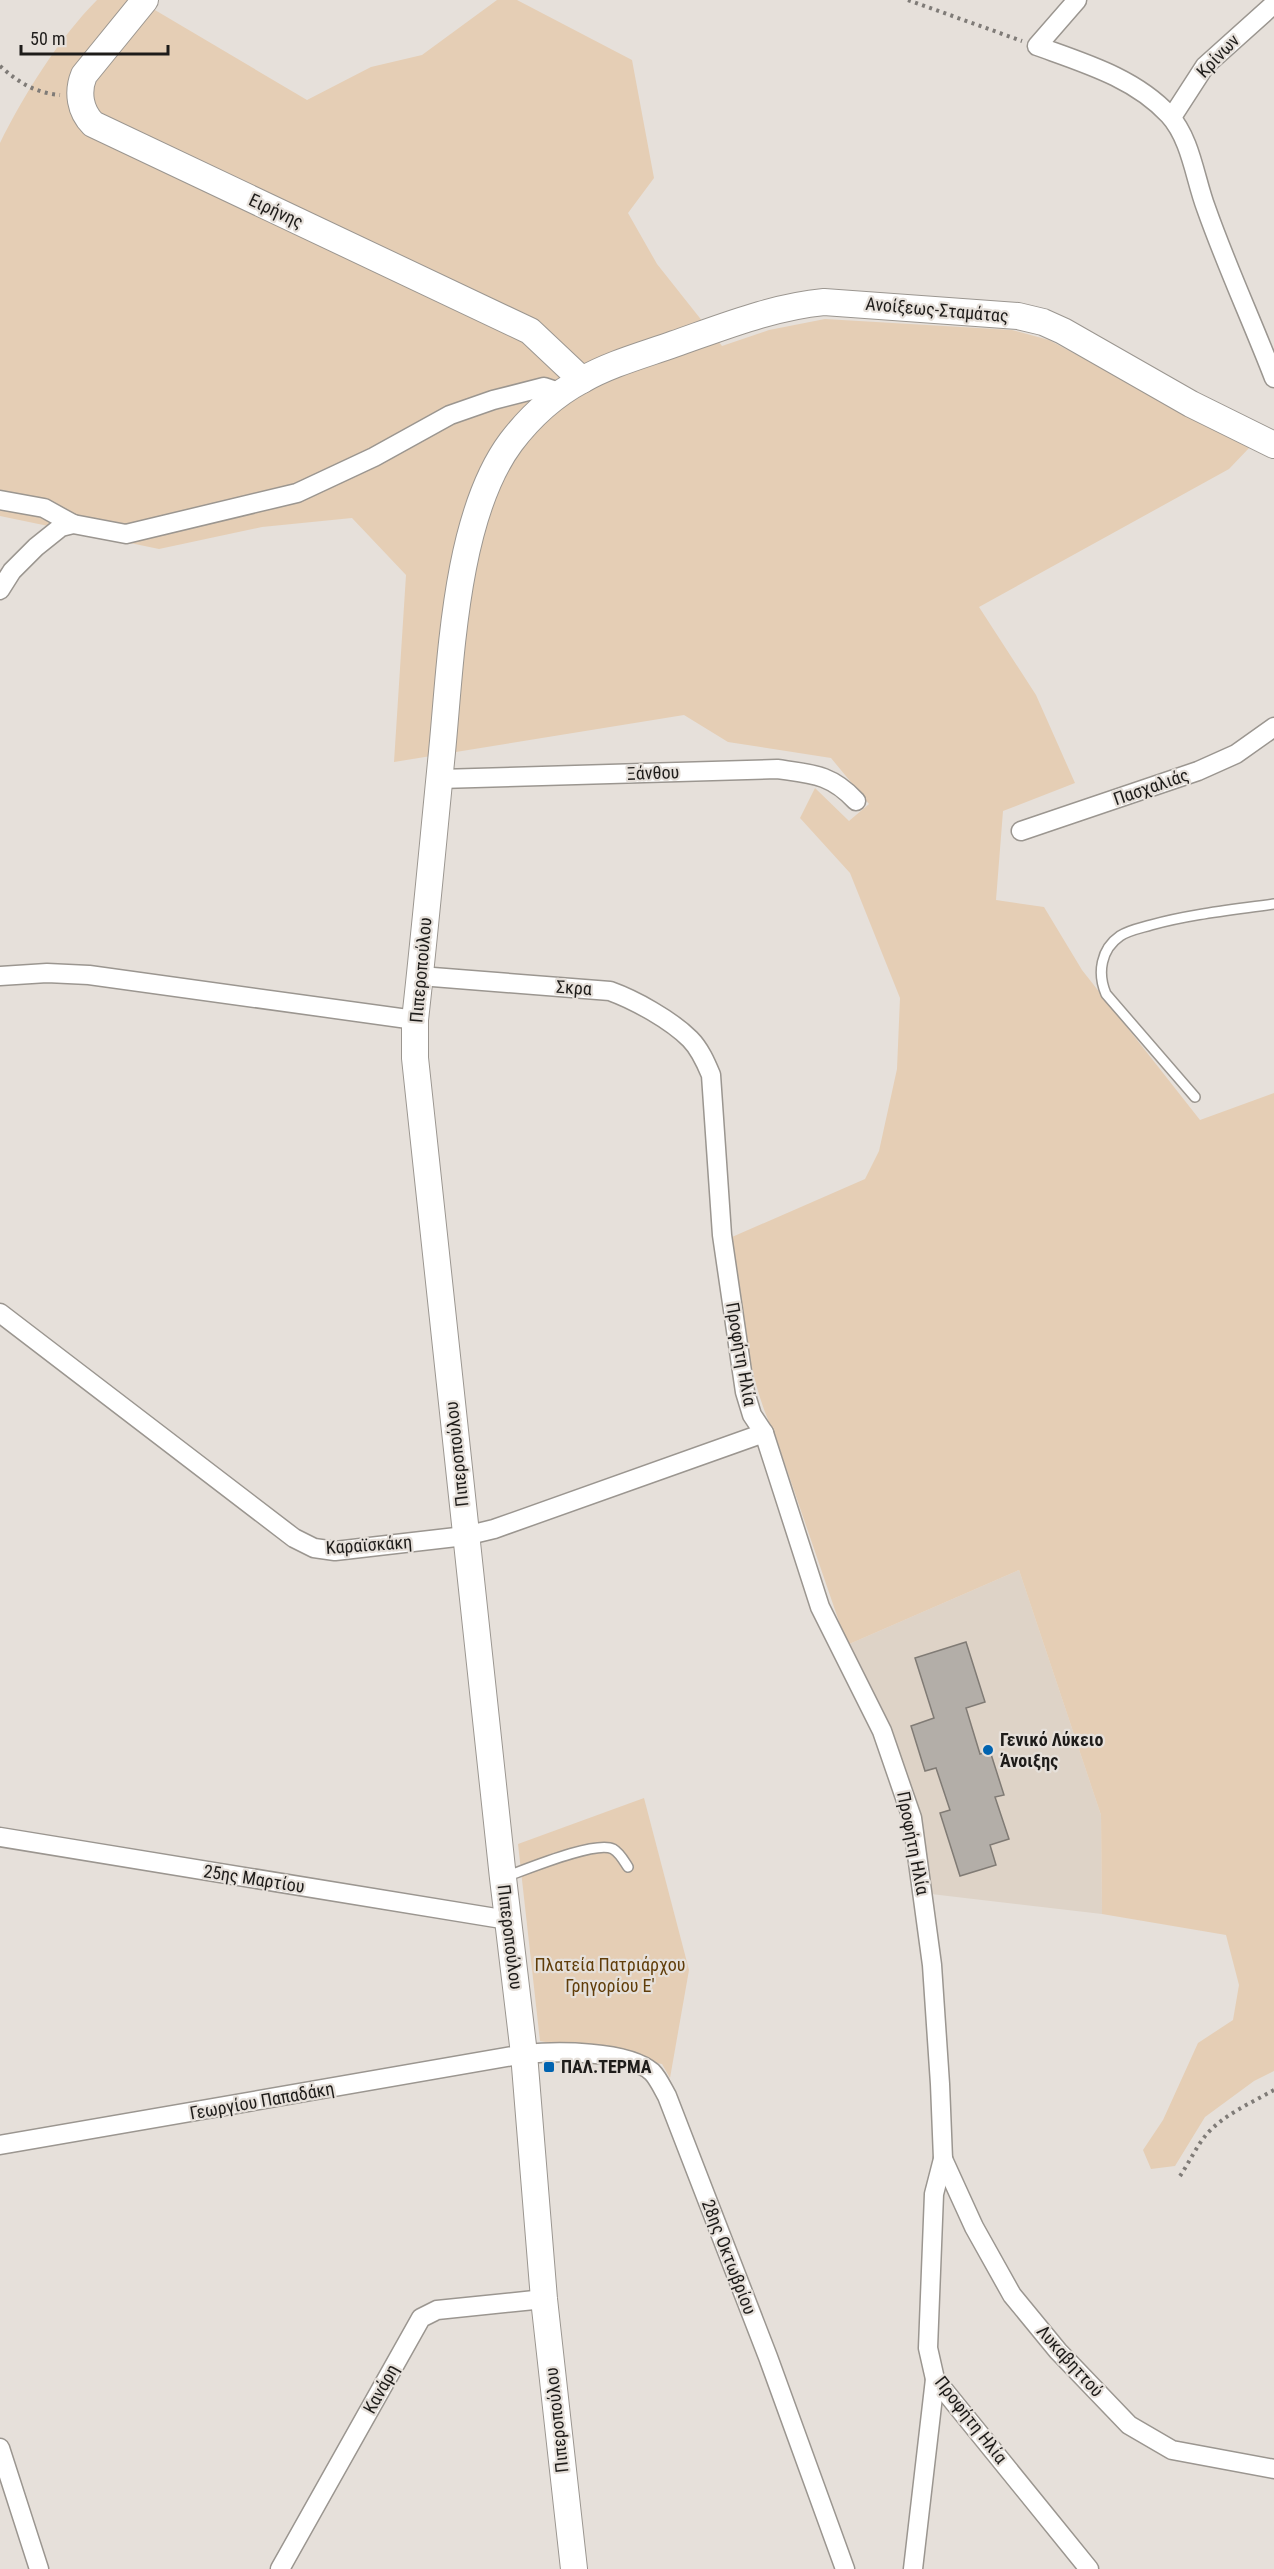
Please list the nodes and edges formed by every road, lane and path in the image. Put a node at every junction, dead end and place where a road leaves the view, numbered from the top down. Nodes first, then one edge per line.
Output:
1 (145, 0) edge
2 (908, 0) edge
3 (1077, 0) edge
4 (1274, 4) edge
5 (1037, 46) junction
6 (0, 66) edge
7 (80, 97) junction
8 (1172, 117) junction
9 (1274, 378) edge
10 (572, 386) junction
11 (1274, 445) edge
12 (0, 500) edge
13 (73, 524) junction
14 (0, 590) edge
15 (1274, 727) edge
16 (440, 779) junction
17 (856, 801) dead end
18 (1021, 831) dead end
19 (1274, 904) edge
20 (0, 976) edge
21 (420, 976) junction
22 (415, 1020) junction
23 (704, 1059) joint
24 (1195, 1097) dead end
25 (0, 1313) edge
26 (764, 1433) junction
27 (465, 1536) junction
28 (0, 1837) edge
29 (628, 1868) dead end
30 (503, 1878) junction
31 (508, 1920) junction
32 (525, 2054) junction
33 (1274, 2090) edge
34 (0, 2145) edge
35 (943, 2159) junction
36 (1180, 2176) dead end
37 (544, 2299) junction
38 (935, 2379) junction
39 (0, 2448) edge
40 (1274, 2469) edge
41 (39, 2569) edge
42 (280, 2569) edge
43 (574, 2569) edge
44 (845, 2569) edge
45 (913, 2569) edge
46 (1089, 2569) edge

1 - 7 street
2 - 5 path
3 - 5 street
4 - 8 street, Κρίνων
5 - 8 street
6 - 7 path
7 - 10 street, Ειρήνης
8 - 9 street
10 - 11 street, Ανοίξεως-Σταμάτας
10 - 13 street
10 - 16 street, Πιπεροπούλου
12 - 13 street
13 - 14 street
15 - 18 street, Πασχαλιάς
16 - 17 street, Ξάνθου
16 - 21 street, Πιπεροπούλου
19 - 24 lane
20 - 22 street
21 - 22 street, Πιπεροπούλου
21 - 23 street, Σκρα
22 - 27 street, Πιπεροπούλου
23 - 26 street, Προφήτη Ηλία
25 - 27 street, Καραϊσκάκη
26 - 27 street, Καραϊσκάκη
26 - 35 street, Προφήτη Ηλία
27 - 30 street, Πιπεροπούλου
28 - 31 street, 25ης Μαρτίου
29 - 30 lane
30 - 31 street, Πιπεροπούλου
31 - 32 street, Πιπεροπούλου
32 - 34 street, Γεωργίου Παπαδάκη
32 - 37 street, Πιπεροπούλου
32 - 44 street, 28ης Οκτωβρίου
33 - 36 path
35 - 38 street, Προφήτη Ηλία
35 - 40 street, Λυκαβηττού
37 - 42 street, Κανάρη
37 - 43 street, Πιπεροπούλου
38 - 45 street
38 - 46 street, Προφήτη Ηλία
39 - 41 street

